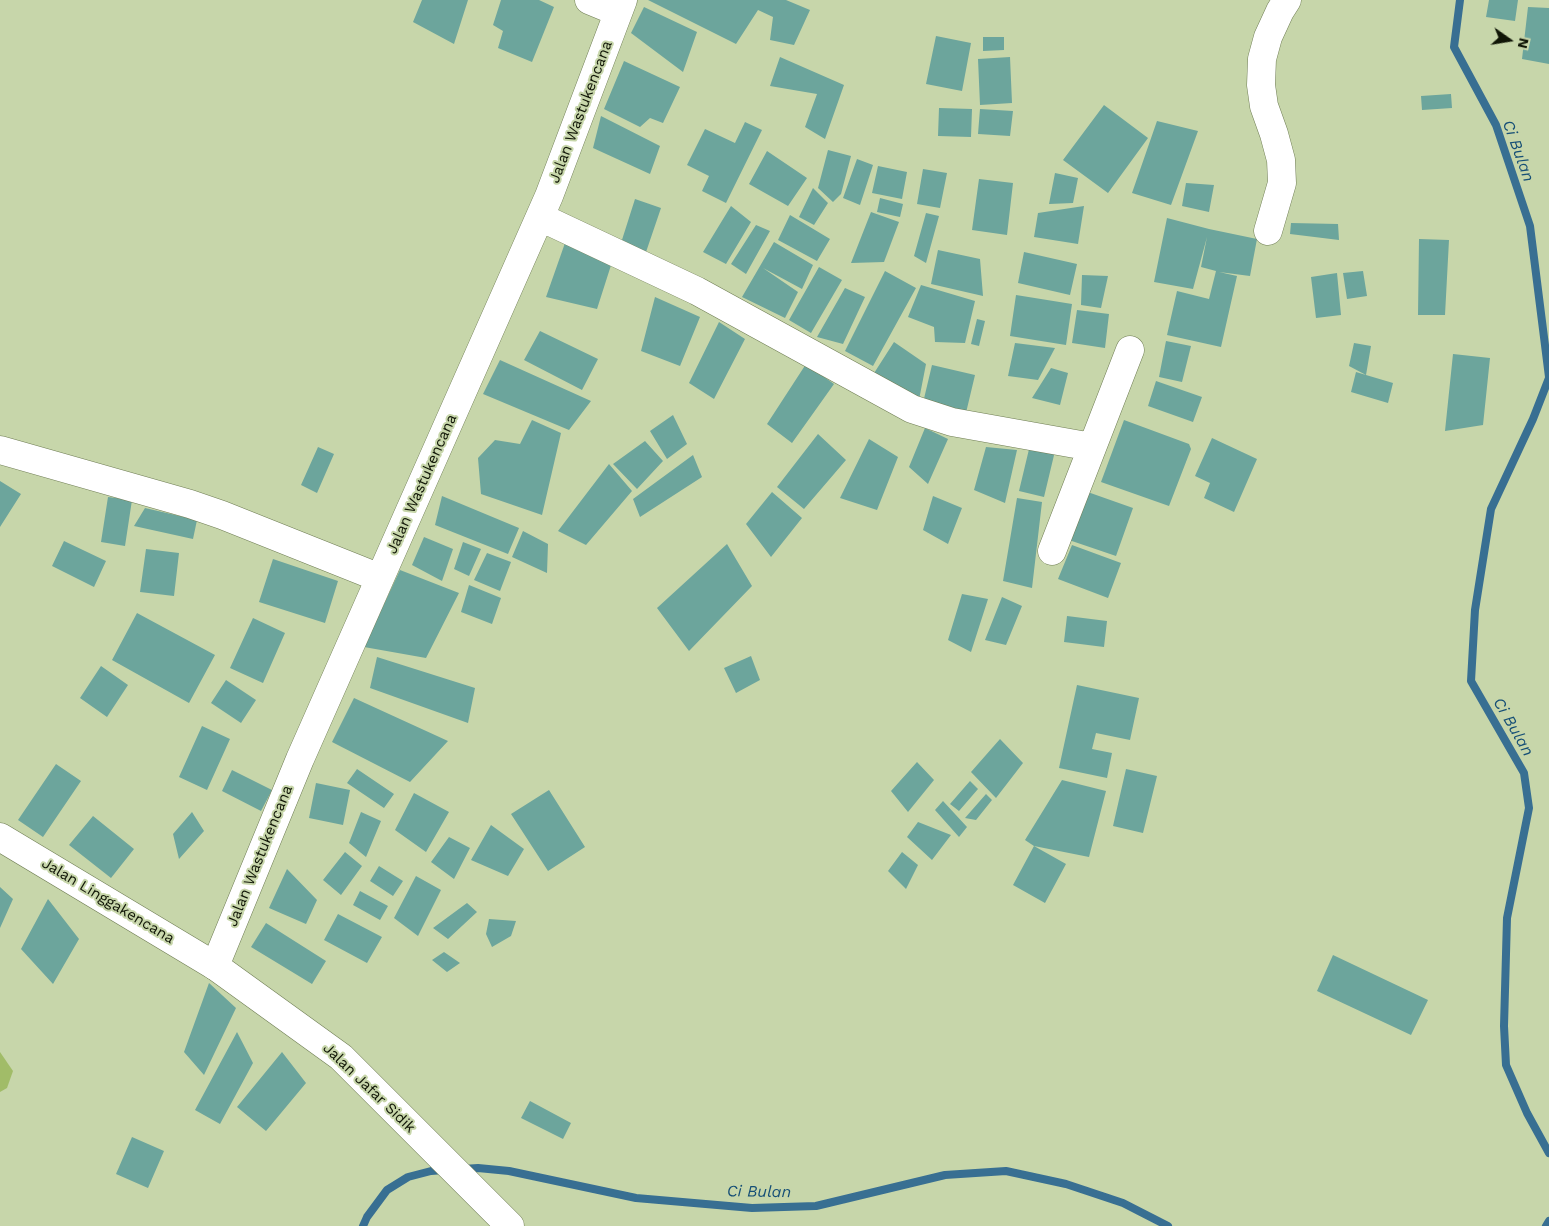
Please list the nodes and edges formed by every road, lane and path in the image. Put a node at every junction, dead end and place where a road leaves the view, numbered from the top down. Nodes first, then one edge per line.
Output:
1 (588, 0) edge
2 (1287, 0) edge
3 (620, 6) edge
4 (540, 218) junction
5 (1268, 231) dead end
6 (1130, 350) dead end
7 (1092, 448) junction
8 (0, 450) edge
9 (1052, 551) dead end
10 (380, 578) junction
11 (0, 836) edge
12 (215, 966) junction
13 (510, 1226) edge

1 - 3 street
2 - 5 street
3 - 4 street, Jalan Wastukencana
4 - 7 street
4 - 10 street, Jalan Wastukencana
6 - 7 street
7 - 9 street
8 - 10 street
10 - 12 street, Jalan Wastukencana
11 - 12 street, Jalan Linggakencana
12 - 13 street, Jalan Jafar Sidik

